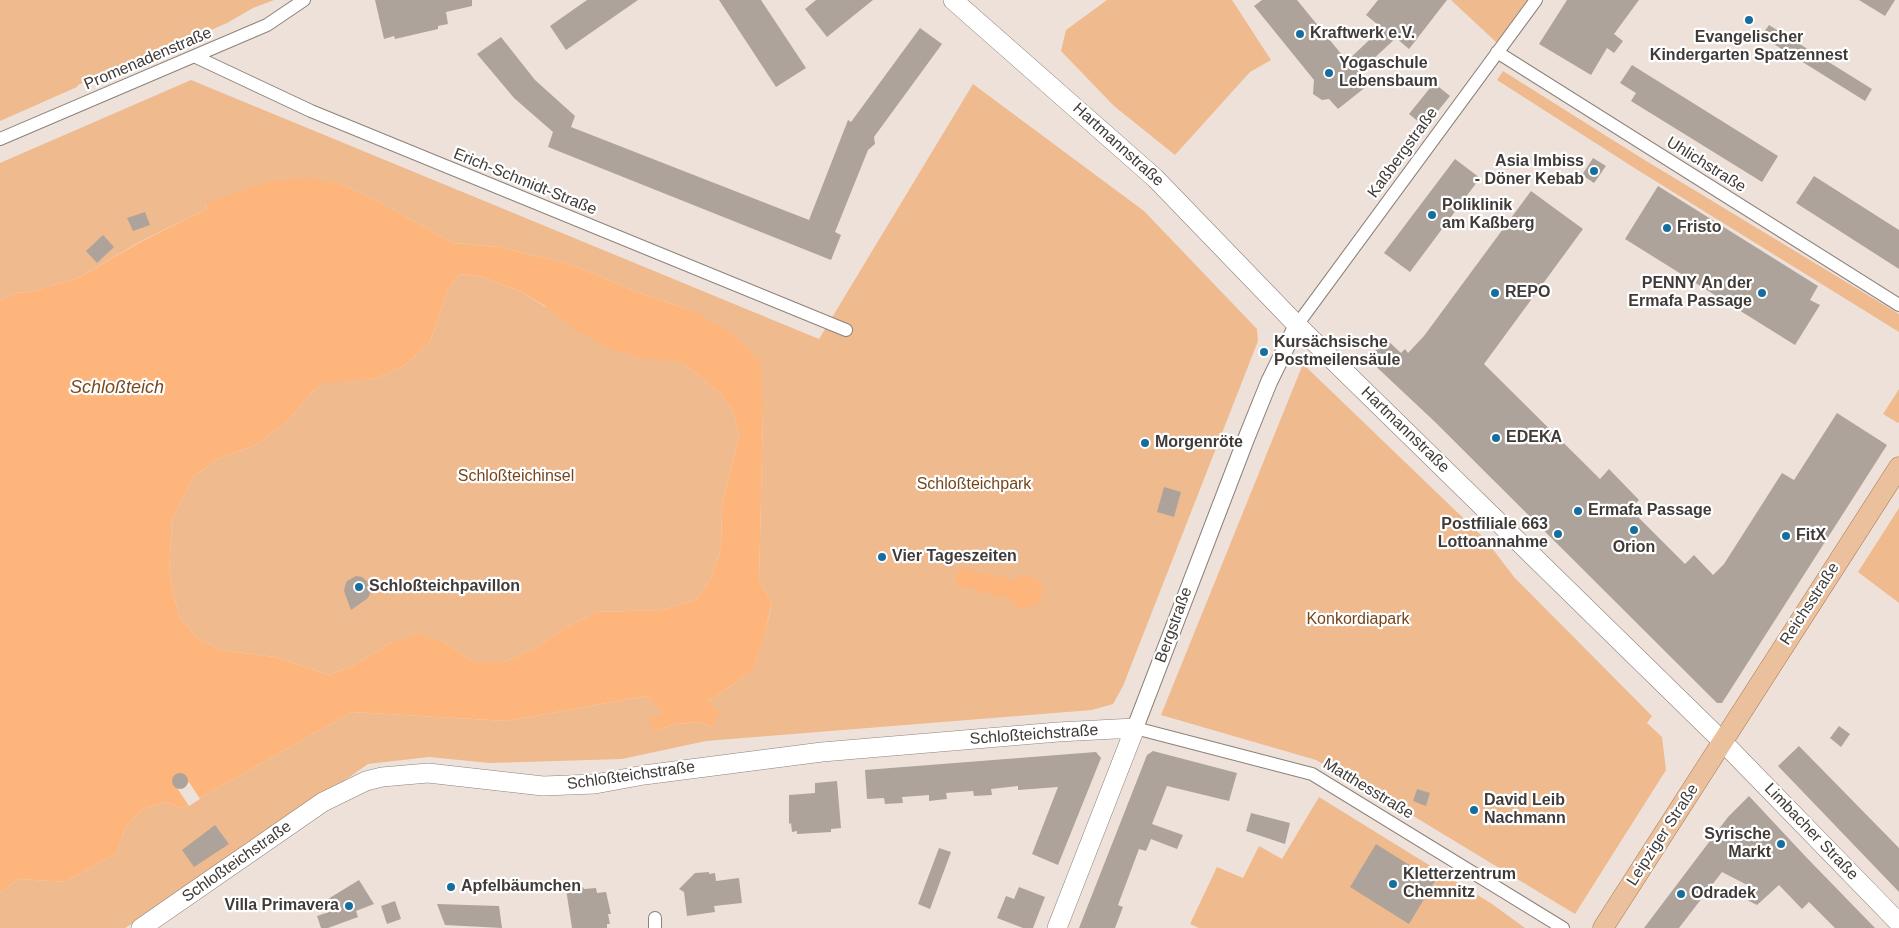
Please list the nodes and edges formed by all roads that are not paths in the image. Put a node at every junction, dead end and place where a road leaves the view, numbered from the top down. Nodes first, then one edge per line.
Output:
1 (304, 0) edge
2 (953, 0) edge
3 (1536, 0) edge
4 (1497, 52) junction
5 (196, 57) junction
6 (0, 140) edge
7 (1899, 305) edge
8 (1297, 325) junction
9 (846, 330) dead end
10 (1899, 467) edge
11 (1135, 728) junction
12 (1722, 741) junction
13 (1899, 923) edge
14 (142, 928) edge
15 (1058, 928) edge
16 (1563, 928) edge
17 (1603, 928) edge

1 - 5 street, Promenadenstraße
2 - 8 main road, Hartmannstraße
3 - 4 street, Kaßbergstraße
4 - 7 street, Uhlichstraße
4 - 8 street, Kaßbergstraße
5 - 6 street, Promenadenstraße
5 - 9 street, Erich-Schmidt-Straße
8 - 11 street, Bergstraße
8 - 12 main road, Hartmannstraße
10 - 12 main road, Reichsstraße
11 - 14 main road, Schloßteichstraße
11 - 15 main road, Bergstraße
11 - 16 street, Matthesstraße
12 - 13 main road, Limbacher Straße
12 - 17 main road, Leipziger Straße

